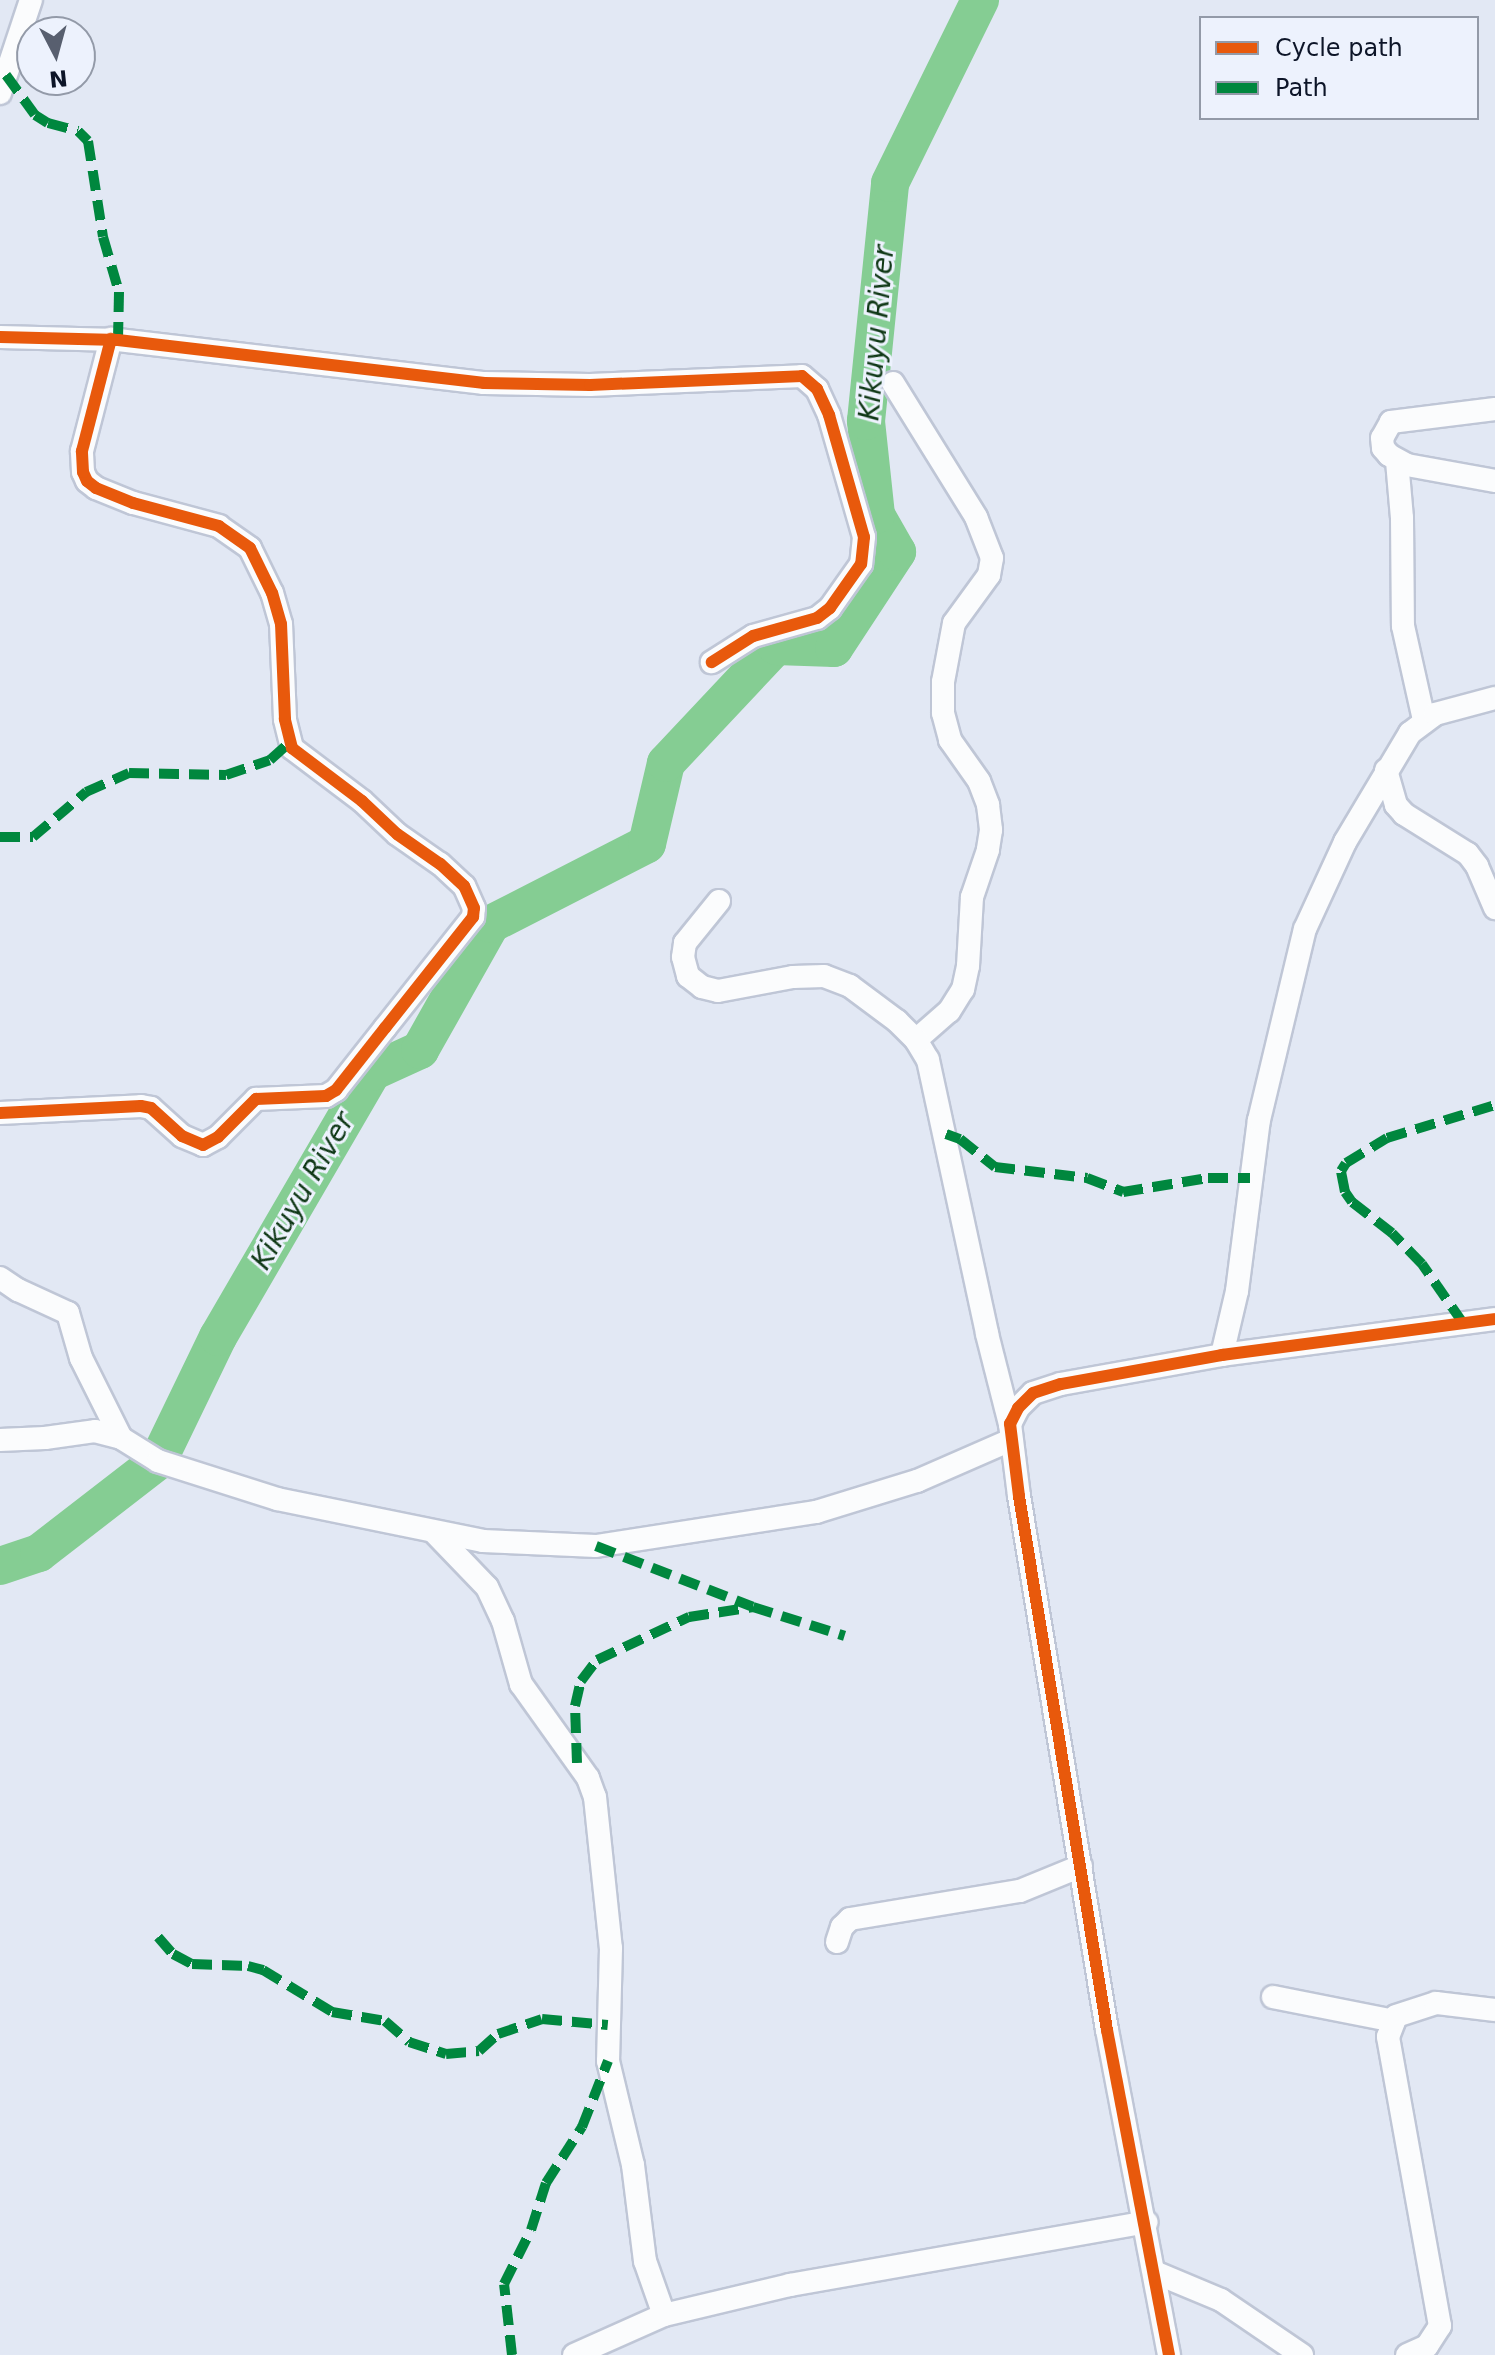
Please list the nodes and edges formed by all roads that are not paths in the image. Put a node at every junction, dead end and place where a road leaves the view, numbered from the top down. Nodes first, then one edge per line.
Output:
1 (31, 0) edge
2 (4, 65) edge
3 (0, 93) edge
4 (0, 337) edge
5 (111, 339) junction
6 (893, 383) dead end
7 (1495, 409) edge
8 (1397, 461) junction
9 (1495, 481) edge
10 (712, 662) dead end
11 (1495, 698) edge
12 (1424, 720) junction
13 (1386, 770) junction
14 (719, 901) dead end
15 (1495, 908) edge
16 (916, 1040) junction
17 (0, 1113) edge
18 (0, 1278) edge
19 (1495, 1319) edge
20 (1222, 1355) junction
21 (1011, 1432) junction
22 (121, 1438) junction
23 (0, 1440) edge
24 (434, 1532) junction
25 (1081, 1866) junction
26 (837, 1942) dead end
27 (1273, 1997) dead end
28 (1495, 2010) edge
29 (1394, 2021) junction
30 (1146, 2222) junction
31 (1154, 2272) junction
32 (664, 2315) junction
33 (1434, 2348) edge
34 (574, 2355) edge
35 (1169, 2355) edge
36 (1302, 2355) edge
37 (1407, 2355) edge

1 - 2 street
2 - 3 street
4 - 5 street
5 - 10 street
5 - 17 street
6 - 16 street
7 - 8 street
8 - 9 street
8 - 12 street
11 - 12 street
12 - 13 street
13 - 15 street
13 - 20 street
14 - 16 street
16 - 21 street
18 - 22 street
19 - 20 street
20 - 21 street
21 - 24 street
21 - 25 street
22 - 23 street
22 - 24 street
24 - 32 street
25 - 26 street
25 - 30 street
27 - 29 street
28 - 29 street
29 - 33 street
30 - 31 street
30 - 32 street
31 - 35 street
31 - 36 street
32 - 34 street
33 - 37 street

